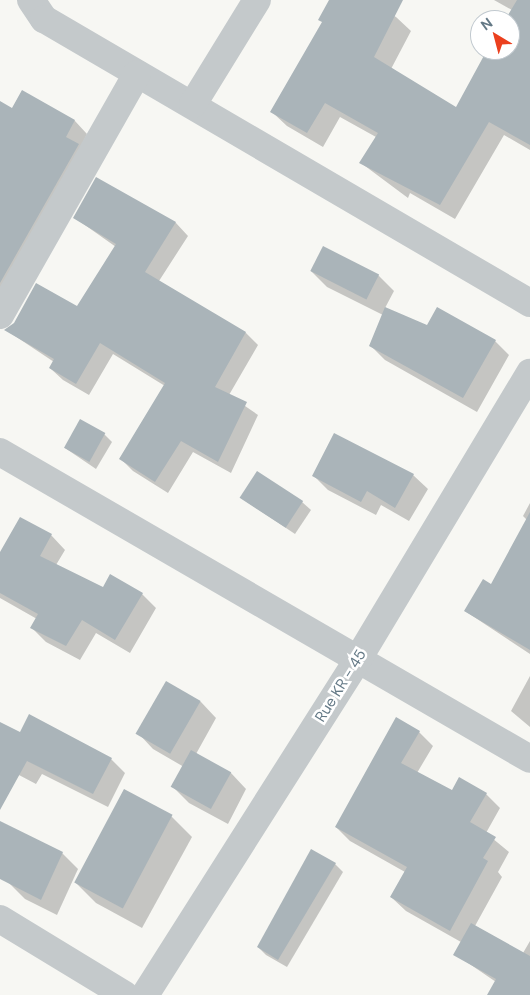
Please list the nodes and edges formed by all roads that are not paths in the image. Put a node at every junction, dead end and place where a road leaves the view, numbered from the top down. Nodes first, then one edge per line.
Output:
1 (31, 0) edge
2 (257, 0) edge
3 (137, 74) junction
4 (193, 104) junction
5 (530, 303) edge
6 (0, 315) edge
7 (530, 373) edge
8 (0, 452) edge
9 (358, 660) junction
10 (530, 760) edge
11 (0, 919) edge
12 (126, 995) edge
13 (145, 995) edge

1 - 3 street
2 - 4 street
3 - 4 street
3 - 6 street
4 - 5 street
7 - 9 street, Rue KR - 45
8 - 9 street
9 - 10 street
9 - 13 street, Rue KR - 45
11 - 12 street

